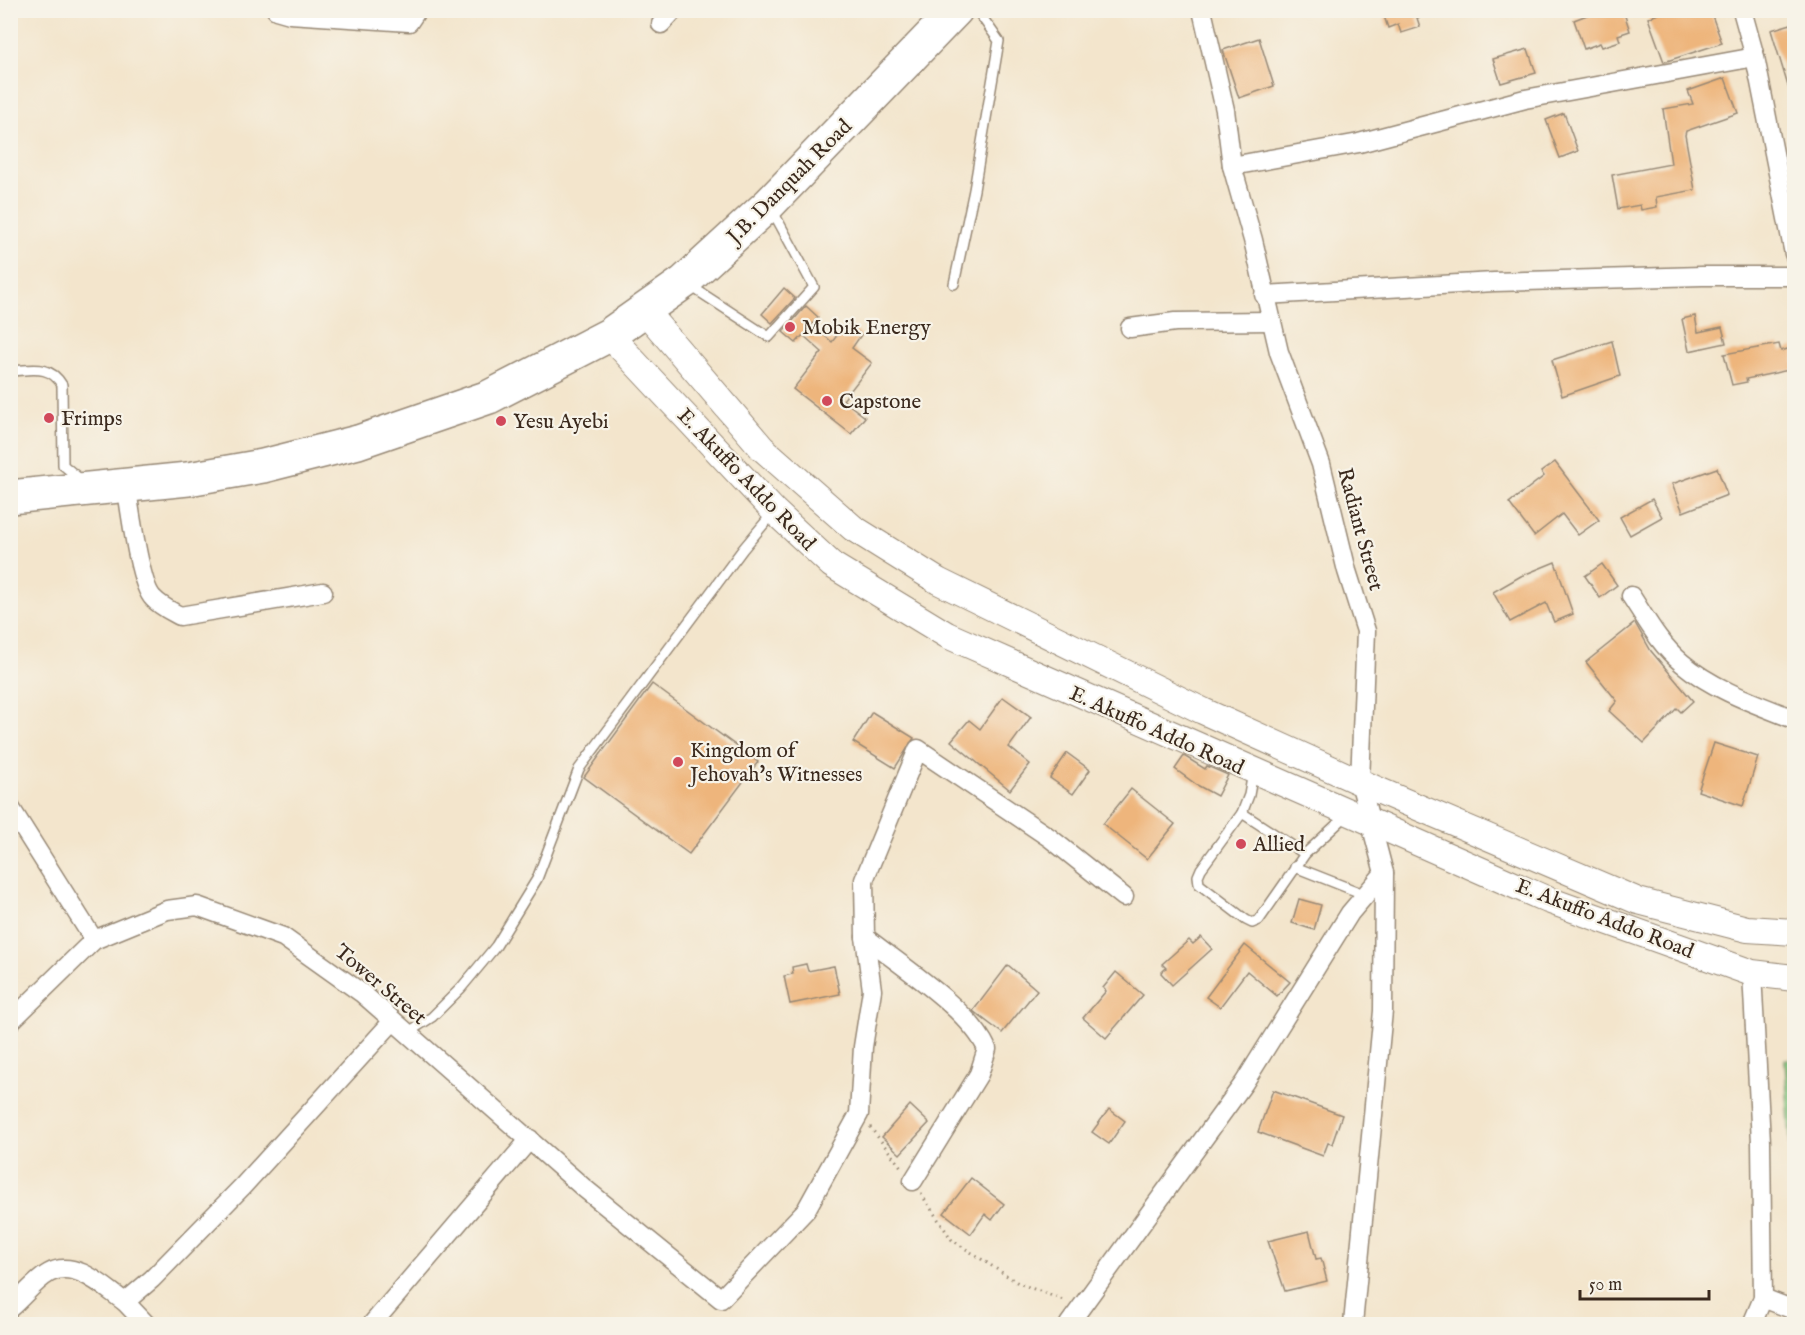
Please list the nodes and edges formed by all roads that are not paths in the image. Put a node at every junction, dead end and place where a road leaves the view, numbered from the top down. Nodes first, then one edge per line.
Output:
1 (276, 10) edge
2 (674, 10) edge
3 (956, 10) edge
4 (977, 10) edge
5 (1202, 10) edge
6 (1742, 10) edge
7 (413, 16) edge
8 (661, 24) dead end
9 (1755, 57) junction
10 (1232, 166) junction
11 (770, 204) junction
12 (1794, 254) edge
13 (1794, 276) edge
14 (684, 282) junction
15 (954, 284) dead end
16 (1264, 295) junction
17 (644, 310) junction
18 (1271, 321) junction
19 (1130, 328) dead end
20 (609, 335) junction
21 (10, 371) edge
22 (126, 484) junction
23 (93, 488) junction
24 (10, 497) edge
25 (774, 511) junction
26 (323, 592) dead end
27 (1631, 596) dead end
28 (1794, 719) edge
29 (1253, 772) junction
30 (1360, 782) junction
31 (10, 807) edge
32 (1242, 813) junction
33 (1360, 818) junction
34 (1305, 854) junction
35 (1295, 867) junction
36 (1384, 873) junction
37 (1366, 895) junction
38 (1124, 897) dead end
39 (1794, 932) edge
40 (865, 938) junction
41 (94, 940) junction
42 (1752, 973) junction
43 (1794, 978) edge
44 (10, 1022) edge
45 (399, 1027) junction
46 (530, 1139) junction
47 (913, 1181) road end
48 (1763, 1298) junction
49 (125, 1302) junction
50 (10, 1308) edge
51 (1794, 1311) edge
52 (146, 1324) edge
53 (372, 1324) edge
54 (1069, 1324) edge
55 (1353, 1324) edge
56 (1752, 1324) edge

1 - 7 street
2 - 8 street
3 - 11 highway, J.B. Danquah Road
4 - 15 lane
5 - 10 street, Radiant Street
6 - 9 street
9 - 10 street
9 - 12 street
10 - 16 street, Radiant Street
11 - 14 highway, J.B. Danquah Road
11 - 14 lane
13 - 16 street
14 - 17 highway, J.B. Danquah Road
16 - 18 street, Radiant Street
17 - 20 highway, J.B. Danquah Road
17 - 30 main road, E. Akuffo Addo Road
18 - 19 street
18 - 30 street, Radiant Street
20 - 22 highway, J.B. Danquah Road
20 - 25 main road, E. Akuffo Addo Road
21 - 23 lane
22 - 23 highway, J.B. Danquah Road
22 - 26 street
23 - 24 highway, J.B. Danquah Road
25 - 29 main road, E. Akuffo Addo Road
25 - 45 lane
27 - 28 street
29 - 32 lane
29 - 33 main road, E. Akuffo Addo Road
30 - 33 street, Radiant Street
30 - 39 main road, E. Akuffo Addo Road
31 - 41 street
32 - 34 lane
32 - 35 lane
33 - 34 lane
33 - 36 street, Radiant Street
33 - 42 main road, E. Akuffo Addo Road
34 - 35 lane
35 - 37 lane
36 - 37 street
36 - 55 street, Radiant Street
37 - 54 street
38 - 40 street
40 - 46 street, Tower Street
40 - 47 street
41 - 44 street
41 - 45 street, Tower Street
42 - 43 main road, E. Akuffo Addo Road
42 - 48 street
45 - 46 street, Tower Street
45 - 49 street
46 - 53 street
48 - 51 street
48 - 56 street
49 - 50 street
49 - 52 street

